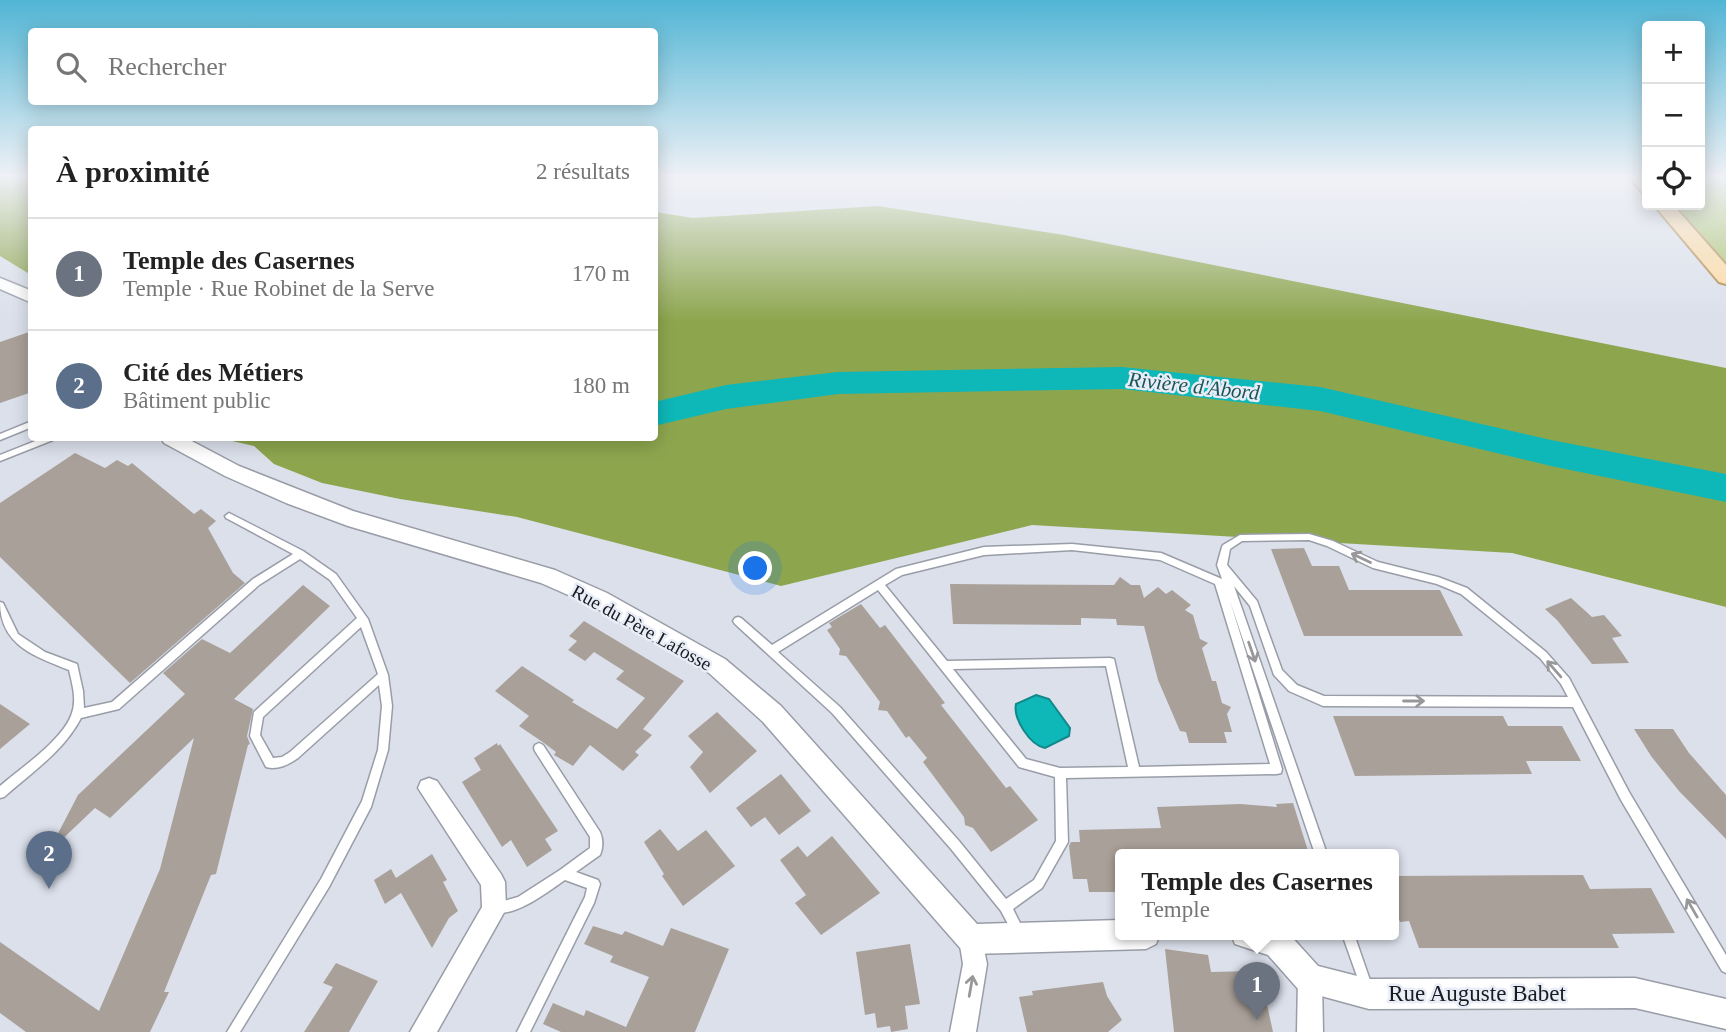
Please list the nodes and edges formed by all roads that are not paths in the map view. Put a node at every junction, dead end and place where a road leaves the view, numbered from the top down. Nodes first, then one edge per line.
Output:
1 (1679, 224) edge
2 (1726, 278) edge
3 (0, 283) edge
4 (28, 296) edge
5 (28, 426) edge
6 (0, 437) edge
7 (42, 441) edge
8 (177, 441) edge
9 (0, 458) edge
10 (229, 516) dead end
11 (300, 554) junction
12 (1222, 565) junction
13 (879, 584) junction
14 (0, 606) edge
15 (363, 619) junction
16 (738, 621) dead end
17 (771, 651) junction
18 (944, 665) junction
19 (383, 675) junction
20 (1577, 702) junction
21 (77, 714) junction
22 (539, 748) dead end
23 (1135, 772) junction
24 (1060, 774) junction
25 (429, 788) dead end
26 (0, 793) edge
27 (1319, 849) edge
28 (564, 874) junction
29 (1006, 907) junction
30 (494, 909) junction
31 (1115, 935) edge
32 (971, 939) junction
33 (1021, 939) junction
34 (1266, 940) edge
35 (1350, 940) edge
36 (1726, 967) edge
37 (1310, 979) junction
38 (1368, 994) junction
39 (1726, 1014) edge
40 (233, 1032) edge
41 (423, 1032) edge
42 (523, 1032) edge
43 (963, 1032) edge
44 (1310, 1032) edge

1 - 2 main road
3 - 4 street
5 - 6 lane
7 - 9 lane
8 - 32 street, Rue du Père Lafosse
10 - 11 lane
11 - 15 lane
11 - 21 lane
20 -> 12 lane
12 -> 20 lane
12 -> 27 lane
13 - 17 lane
13 - 18 lane
13 - 23 lane
14 - 21 lane
15 - 19 lane
15 - 19 lane
16 - 17 lane
17 - 29 lane
18 - 23 lane
18 - 24 lane
19 - 40 lane
36 -> 20 lane
21 - 26 lane
22 - 28 lane
23 - 24 lane
24 - 29 lane
25 - 30 street
28 - 30 lane
28 - 42 lane
29 - 33 lane
30 - 41 street
31 - 33 street
32 - 33 street
43 -> 32 street
34 - 37 street
35 - 38 lane
37 - 38 street, Rue Auguste Babet
37 - 44 street
38 - 39 street, Rue Auguste Babet

